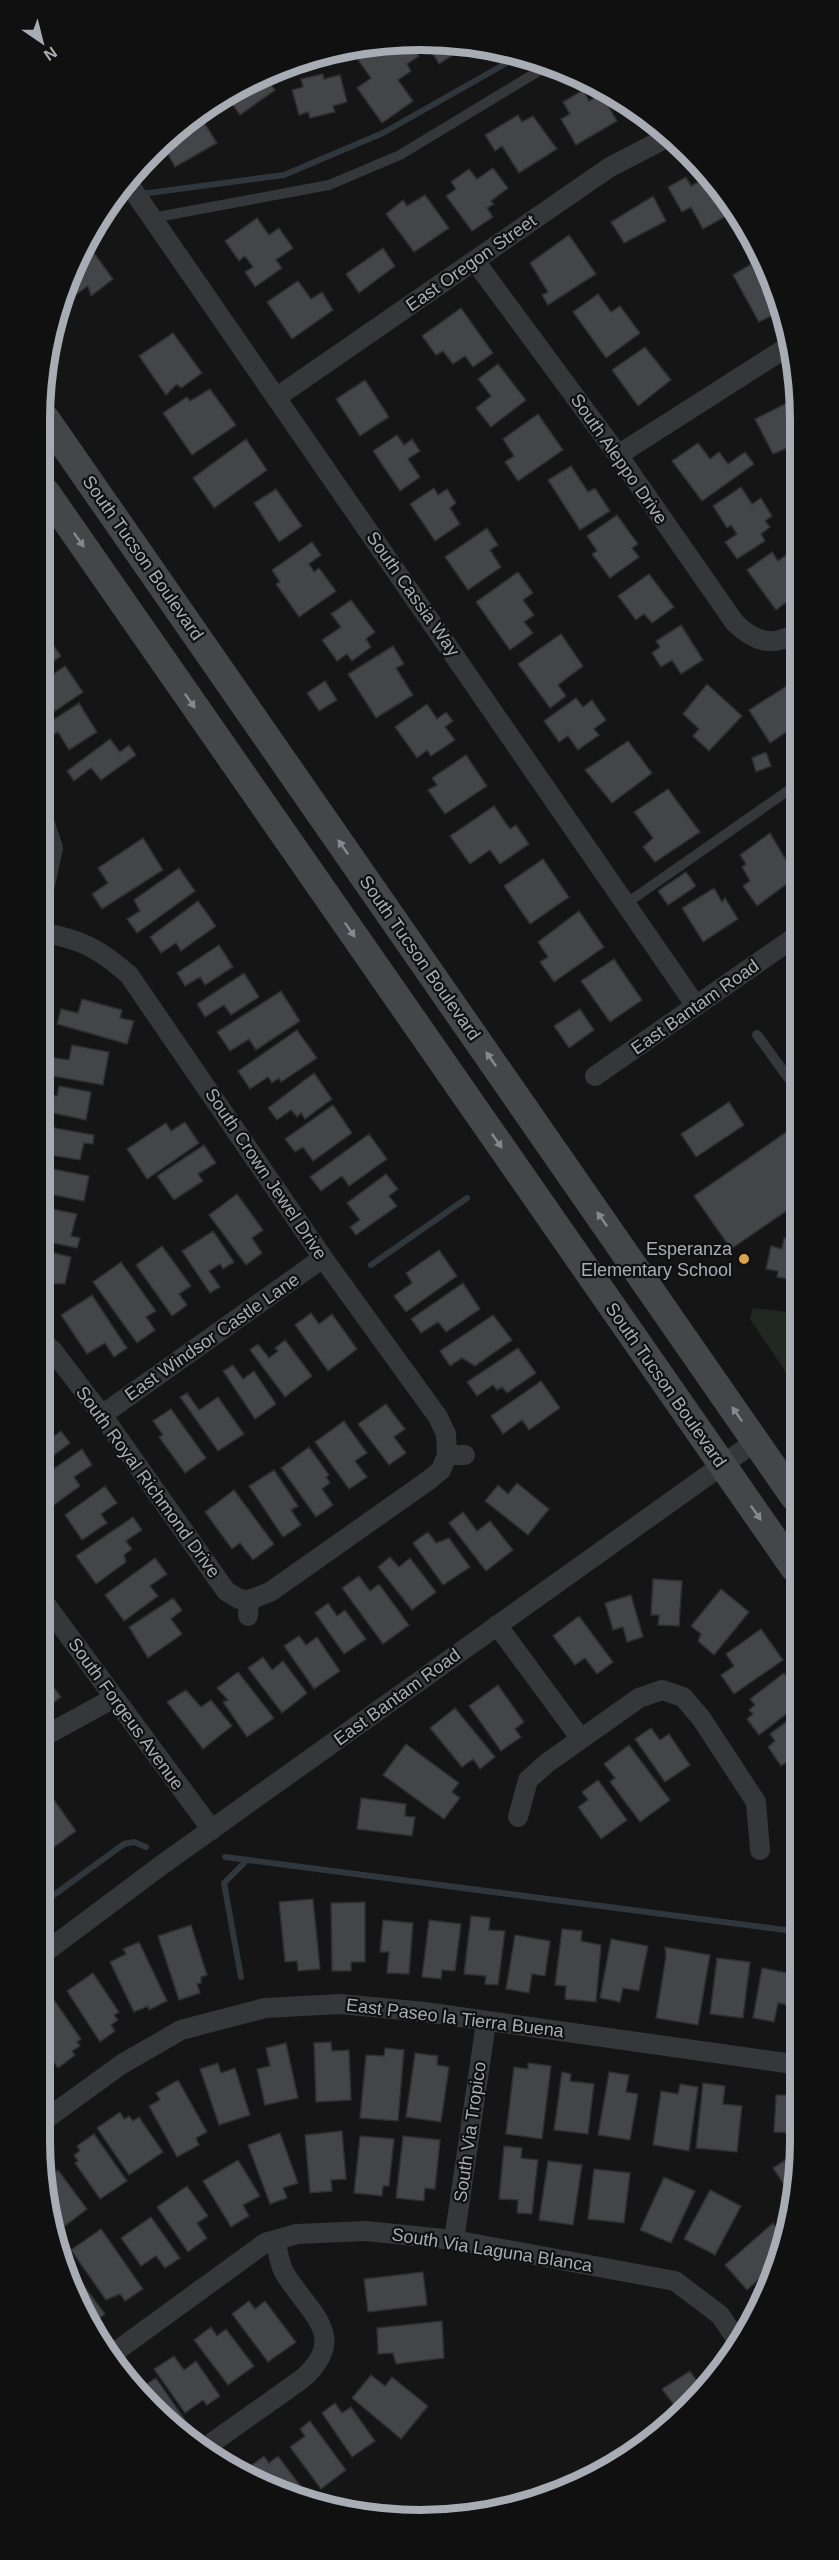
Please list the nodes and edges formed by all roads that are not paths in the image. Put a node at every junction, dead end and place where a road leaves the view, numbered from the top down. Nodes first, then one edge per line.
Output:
1 (541, 70) edge
2 (662, 140) edge
3 (131, 188) edge
4 (152, 218) junction
5 (475, 261) junction
6 (783, 350) edge
7 (277, 397) junction
8 (50, 424) edge
9 (618, 455) junction
10 (50, 498) edge
11 (790, 636) edge
12 (790, 789) edge
13 (50, 839) edge
14 (50, 862) edge
15 (627, 903) junction
16 (50, 934) edge
17 (790, 940) edge
18 (696, 1006) junction
19 (757, 1035) dead end
20 (595, 1076) dead end
21 (790, 1080) edge
22 (323, 1258) junction
23 (50, 1348) edge
24 (102, 1415) junction
25 (756, 1441) junction
26 (722, 1465) junction
27 (790, 1491) edge
28 (790, 1562) edge
29 (249, 1608) joint
30 (50, 1610) edge
31 (497, 1625) junction
32 (114, 1698) junction
33 (50, 1733) edge
34 (581, 1739) junction
35 (518, 1816) dead end
36 (212, 1830) junction
37 (760, 1850) dead end
38 (50, 1949) edge
39 (486, 2023) junction
40 (790, 2064) edge
41 (50, 2116) edge
42 (275, 2240) junction
43 (454, 2240) junction
44 (734, 2335) edge
45 (116, 2351) edge
46 (209, 2445) edge

1 - 4 lane
2 - 5 street, East Oregon Street
3 - 4 street, South Cassia Way
4 - 7 street, South Cassia Way
5 - 7 street, East Oregon Street
5 - 9 street, South Aleppo Drive
6 - 9 street
7 - 15 street, South Cassia Way
25 -> 8 main road, South Tucson Boulevard
9 - 11 street, South Aleppo Drive
10 -> 26 main road, South Tucson Boulevard
12 - 15 lane
13 - 14 street
15 - 18 street, South Cassia Way
16 - 22 street, South Crown Jewel Drive
17 - 18 street, East Bantam Road
18 - 20 street, East Bantam Road
19 - 21 lane
22 - 24 street, East Windsor Castle Lane
22 - 29 street, South Crown Jewel Drive
23 - 24 street, South Royal Richmond Drive
24 - 29 street, South Royal Richmond Drive
25 - 26 street, East Bantam Road
25 - 27 main road, South Tucson Boulevard
26 -> 28 main road, South Tucson Boulevard
26 - 31 street, East Bantam Road
30 - 32 street, South Forgeus Avenue
31 - 34 street
31 - 36 street, East Bantam Road
32 - 33 street
32 - 36 street, South Forgeus Avenue
34 - 35 street
34 - 37 street
36 - 38 street, East Bantam Road
39 - 40 street, East Paseo la Tierra Buena
39 - 41 street, East Paseo la Tierra Buena
39 - 43 street, South Via Tropico
42 - 43 street, South Via Laguna Blanca
42 - 45 street, South Via Laguna Blanca
42 - 46 street
43 - 44 street, South Via Laguna Blanca

